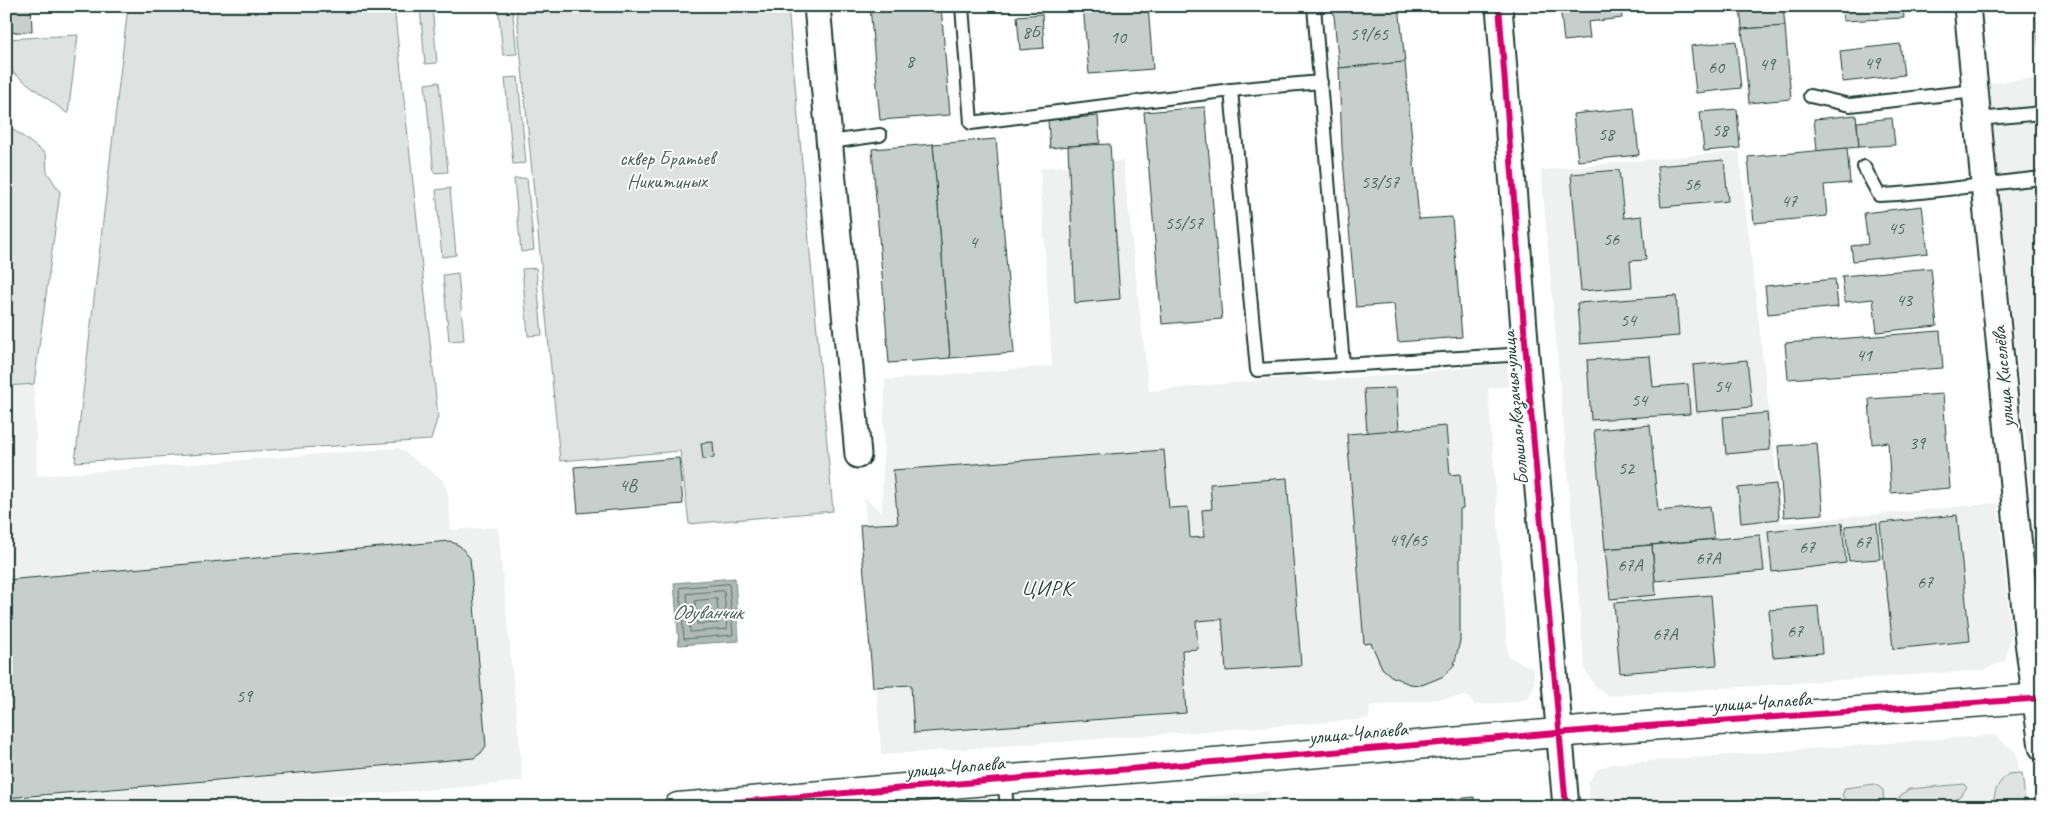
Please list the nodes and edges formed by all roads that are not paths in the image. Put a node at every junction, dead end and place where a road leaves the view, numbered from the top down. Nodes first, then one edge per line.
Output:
1 (817, 6) edge
2 (962, 6) edge
3 (1314, 6) edge
4 (1499, 6) edge
5 (1967, 6) edge
6 (1321, 82) junction
7 (1231, 90) junction
8 (1975, 91) junction
9 (1810, 96) dead end
10 (2042, 113) edge
11 (1978, 119) junction
12 (880, 135) dead end
13 (830, 142) junction
14 (1864, 167) dead end
15 (2042, 178) edge
16 (1984, 184) junction
17 (1526, 354) junction
18 (1343, 365) junction
19 (858, 454) dead end
20 (2039, 698) edge
21 (1559, 733) junction
22 (2042, 747) edge
23 (1004, 779) junction
24 (678, 807) edge
25 (1007, 807) edge
26 (1566, 807) edge

1 - 13 street
2 - 7 lane
3 - 6 lane
4 - 17 street, Большая Казачья улица
5 - 8 street, улица Киселёва
6 - 7 lane
6 - 18 lane
7 - 18 lane
8 - 9 lane
8 - 11 street, улица Киселёва
10 - 11 lane
11 - 16 street, улица Киселёва
12 - 13 lane
13 - 19 street
14 - 16 lane
15 - 16 lane
16 - 20 street, улица Киселёва
17 - 18 lane
17 - 21 street, Большая Казачья улица
20 - 21 street, улица Чапаева
20 - 22 street, улица Киселёва
21 - 23 street, улица Чапаева
21 - 26 street, Большая Казачья улица
23 - 24 street, улица Чапаева
23 - 25 lane

